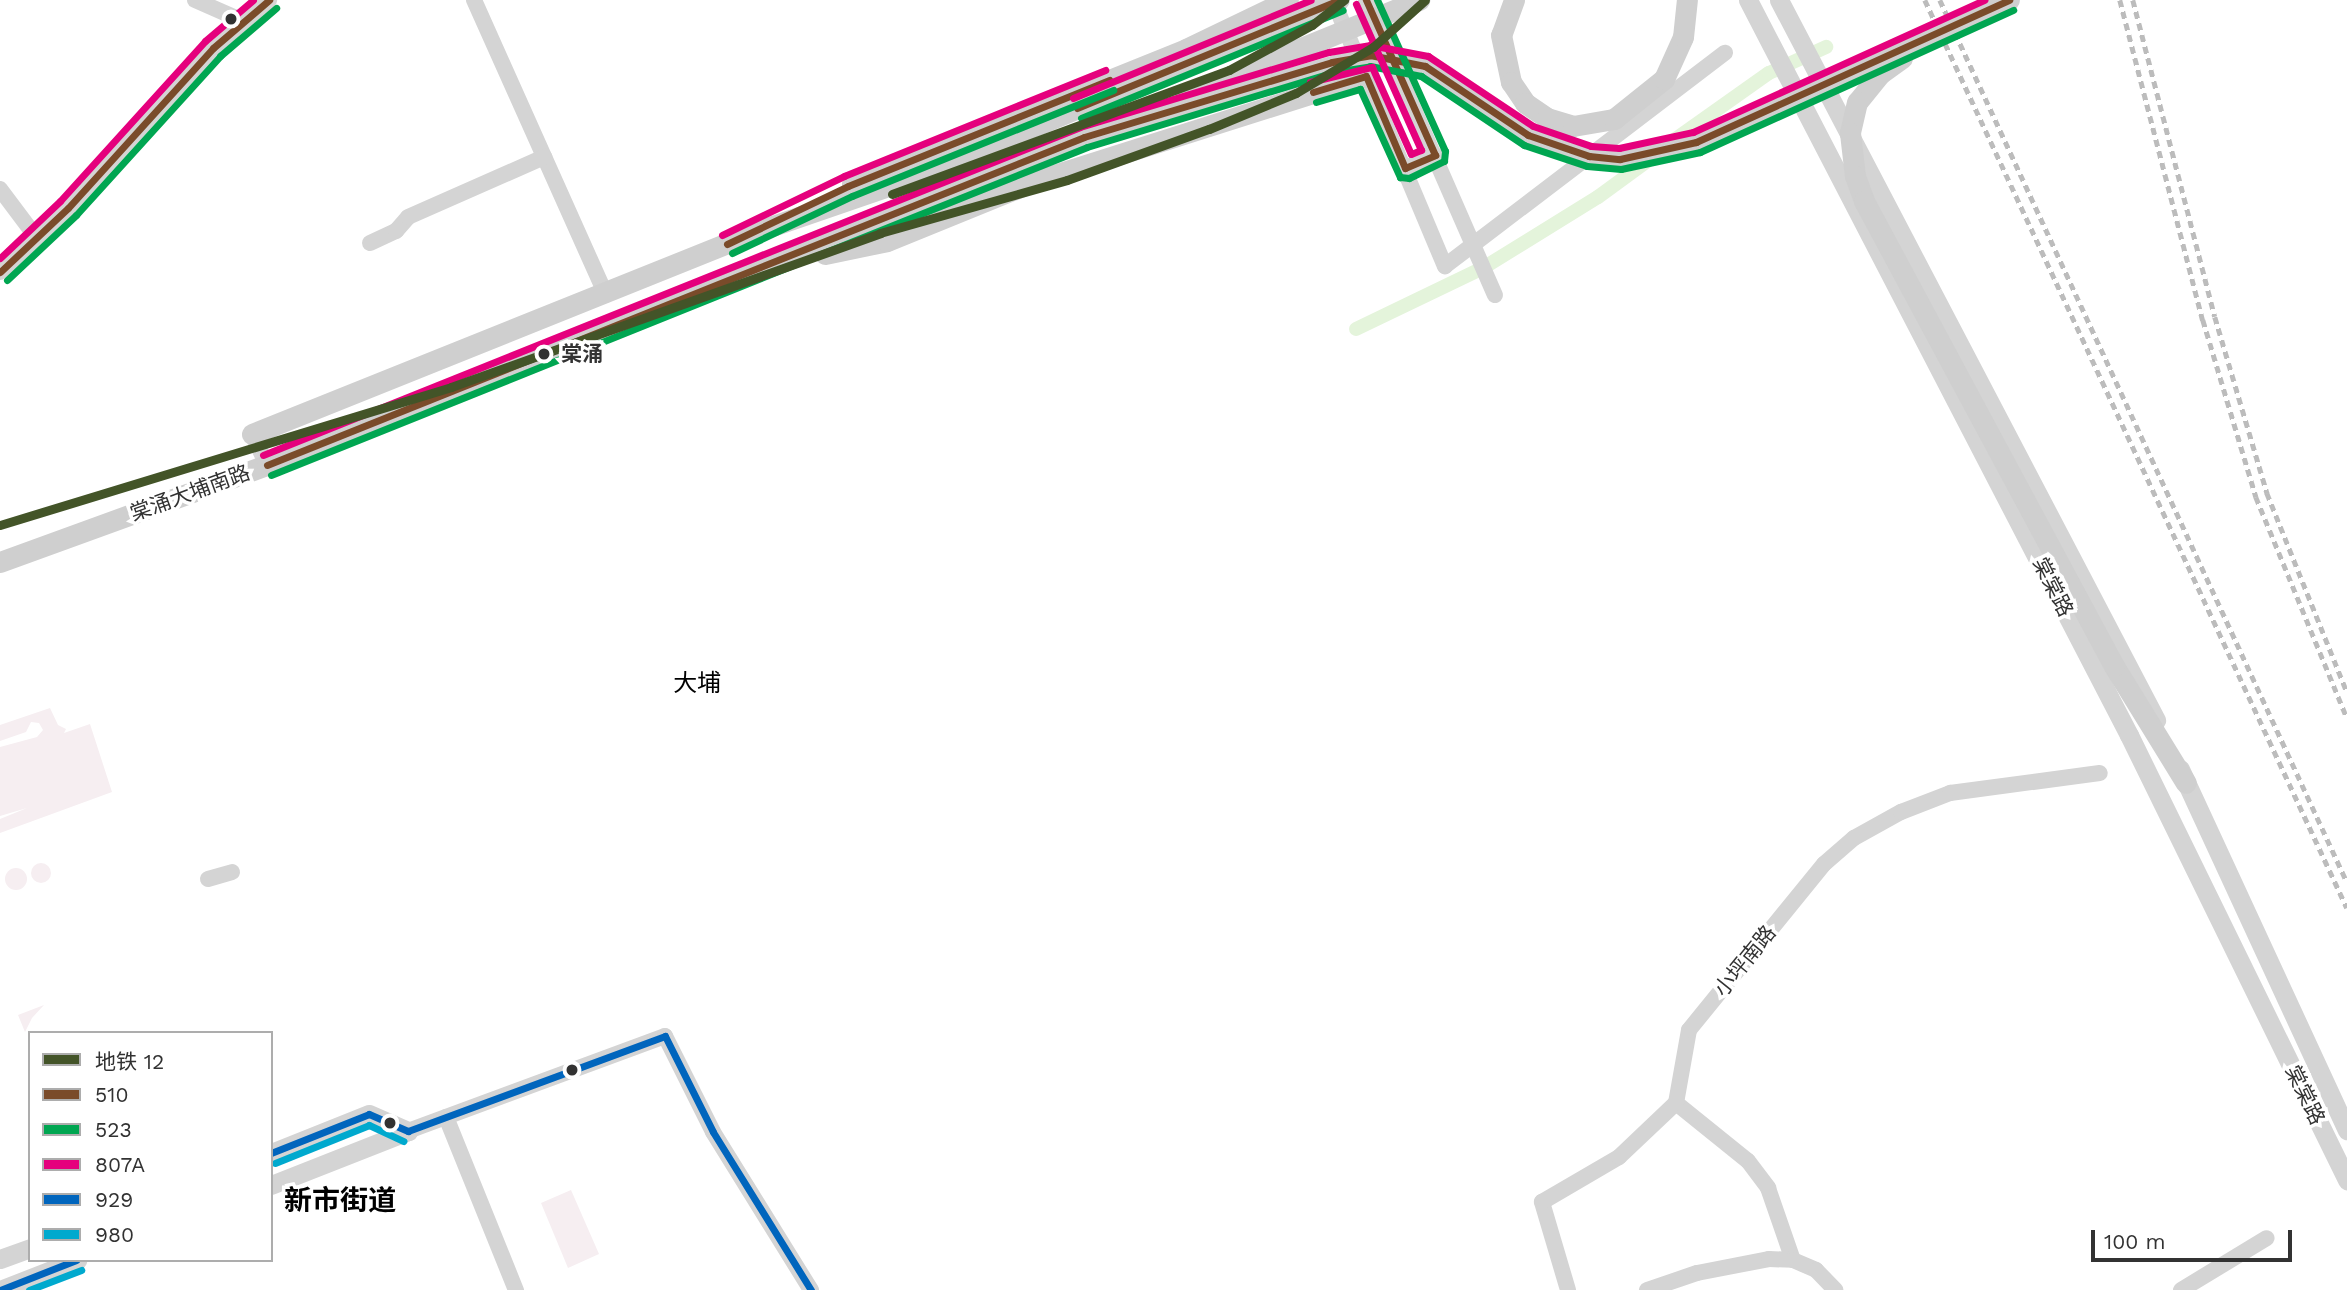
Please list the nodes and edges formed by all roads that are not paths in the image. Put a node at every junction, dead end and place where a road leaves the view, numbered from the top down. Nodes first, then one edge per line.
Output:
1 (195, 0) edge
2 (269, 0) edge
3 (474, 0) edge
4 (1288, 0) edge
5 (1333, 0) edge
6 (1339, 0) edge
7 (1367, 0) edge
8 (1419, 0) edge
9 (1514, 0) edge
10 (1687, 0) edge
11 (1748, 0) edge
12 (1779, 0) edge
13 (2009, 0) edge
14 (243, 21) junction
15 (1945, 30) junction
16 (1725, 53) dead end
17 (1366, 76) junction
18 (1084, 137) junction
19 (1435, 155) junction
20 (544, 158) junction
21 (1405, 168) junction
22 (0, 189) edge
23 (755, 232) junction
24 (36, 237) junction
25 (370, 243) dead end
26 (1472, 244) junction
27 (768, 266) junction
28 (0, 272) edge
29 (606, 295) junction
30 (1495, 295) dead end
31 (252, 434) joint
32 (267, 465) junction
33 (0, 562) edge
34 (2100, 773) dead end
35 (2186, 783) junction
36 (232, 872) dead end
37 (208, 879) dead end
38 (1676, 1103) junction
39 (446, 1117) junction
40 (2347, 1130) edge
41 (408, 1131) junction
42 (273, 1152) edge
43 (2347, 1180) edge
44 (273, 1184) edge
45 (2267, 1238) dead end
46 (28, 1249) edge
47 (0, 1259) edge
48 (1793, 1260) junction
49 (72, 1262) edge
50 (0, 1290) edge
51 (516, 1290) edge
52 (811, 1290) edge
53 (1568, 1290) edge
54 (1647, 1290) edge
55 (1835, 1290) edge
56 (2181, 1290) edge

1 - 14 street
2 - 14 street
3 - 20 street
4 - 23 main road
5 - 17 street
6 - 23 main road, bridge
7 - 19 street
8 - 18 main road, bridge
9 - 10 main road
11 - 43 street, 棠棠路
12 - 35 street, 棠棠路
13 - 15 main road, bridge
14 - 24 street
15 - 18 main road, bridge
15 - 35 main road, bridge
16 - 26 street
17 - 21 street
17 - 27 main road
18 - 27 main road
19 - 21 street
19 - 26 street
20 - 25 street
20 - 29 street
21 - 26 street
22 - 24 street
23 - 29 main road, 棠涌大埔南路
24 - 28 street
26 - 30 street
27 - 32 main road, 棠涌大埔南路
29 - 31 main road, 棠涌大埔南路
31 - 32 street
32 - 33 main road, 棠涌大埔南路
34 - 38 street, 小坪南路
35 - 40 street, 棠棠路
36 - 37 street
38 - 48 street
38 - 53 street
39 - 41 street
39 - 51 street
39 - 52 street
41 - 42 street
41 - 44 street
45 - 56 street
46 - 47 street
48 - 54 street
48 - 55 street
49 - 50 street

